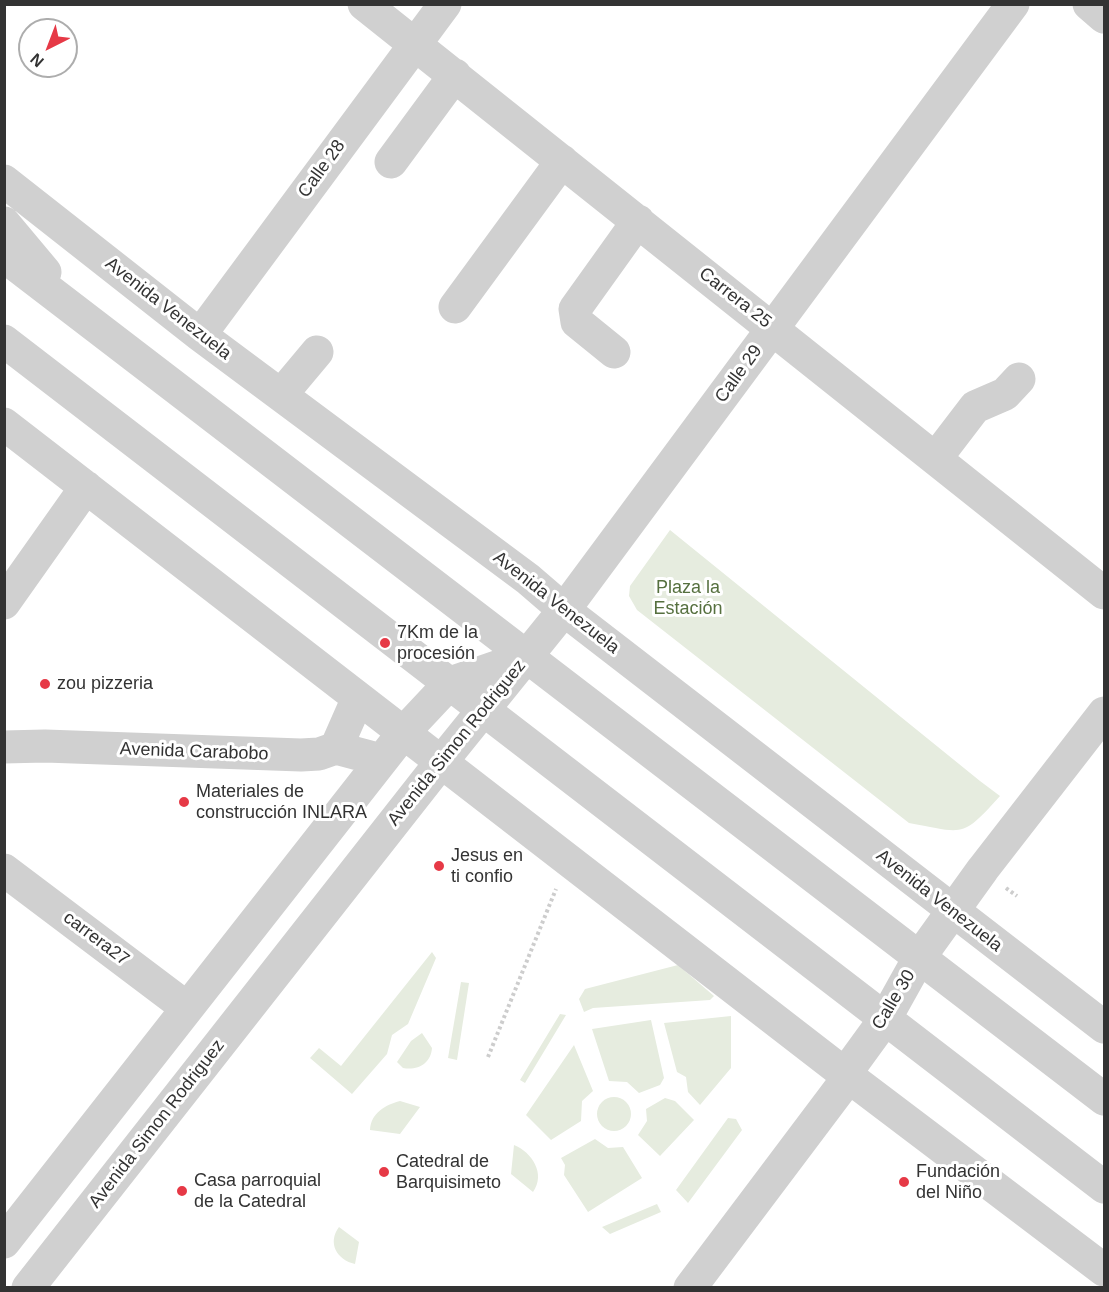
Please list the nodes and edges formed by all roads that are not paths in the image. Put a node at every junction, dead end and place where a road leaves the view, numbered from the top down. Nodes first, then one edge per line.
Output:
1 (364, 4) edge
2 (445, 4) edge
3 (1013, 4) edge
4 (1089, 4) edge
5 (1104, 17) edge
6 (414, 44) junction
7 (455, 75) junction
8 (562, 161) junction
9 (391, 162) dead end
10 (4, 181) edge
11 (638, 221) junction
12 (4, 223) edge
13 (4, 256) edge
14 (66, 303) junction
15 (455, 307) dead end
16 (773, 328) junction
17 (200, 335) junction
18 (4, 341) edge
19 (317, 352) dead end
20 (614, 352) dead end
21 (1019, 380) dead end
22 (281, 395) junction
23 (4, 424) edge
24 (936, 458) junction
25 (86, 487) junction
26 (1104, 592) edge
27 (4, 603) edge
28 (564, 610) junction
29 (528, 656) junction
30 (450, 683) junction
31 (358, 698) junction
32 (486, 710) junction
33 (1104, 713) edge
34 (404, 732) junction
35 (4, 747) edge
36 (336, 748) junction
37 (381, 760) junction
38 (442, 761) junction
39 (4, 870) edge
40 (953, 912) junction
41 (919, 958) junction
42 (187, 1008) junction
43 (885, 1019) junction
44 (1104, 1027) edge
45 (845, 1074) junction
46 (1104, 1099) edge
47 (1104, 1187) edge
48 (4, 1242) edge
49 (1104, 1270) edge
50 (28, 1287) edge
51 (690, 1287) edge

1 - 6 street, Carrera 25
2 - 6 street, Calle 28
3 - 16 street, Calle 29
4 - 5 street
6 - 7 street, Carrera 25
6 - 17 street, Calle 28
7 - 8 street, Carrera 25
7 - 9 street
8 - 11 street, Carrera 25
8 - 15 street
10 - 17 street, Avenida Venezuela
11 - 16 street, Carrera 25
11 - 20 street
12 - 14 street
13 - 14 street
14 - 29 street
16 - 24 street, Carrera 25
16 - 28 street, Calle 29
17 - 22 street, Avenida Venezuela
18 - 30 street
19 - 22 street
21 - 24 street
22 - 28 street, Avenida Venezuela
23 - 25 street
24 - 26 street, Carrera 25
25 - 27 street
25 - 31 street
28 - 29 street, Calle 29
28 - 40 street, Avenida Venezuela
29 - 30 street, Avenida Simon Rodriguez
29 - 32 street, Avenida Simon Rodriguez
29 - 41 street
30 - 32 street
30 - 34 street, Avenida Simon Rodriguez
31 - 34 street
31 - 36 street
32 - 38 street, Avenida Simon Rodriguez
32 - 43 street
33 - 40 street, Calle 30
34 - 37 street, Avenida Simon Rodriguez
34 - 38 street
35 - 36 street, Avenida Carabobo
36 - 37 street, Avenida Carabobo
37 - 42 street, Avenida Simon Rodriguez
38 - 45 street
38 - 50 street, Avenida Simon Rodriguez
39 - 42 street, carrera27
40 - 41 street, Calle 30
40 - 44 street, Avenida Venezuela
41 - 43 street, Calle 30
41 - 46 street
42 - 48 street, Avenida Simon Rodriguez
43 - 45 street, Calle 30
43 - 47 street
45 - 49 street
45 - 51 street, Calle 30

